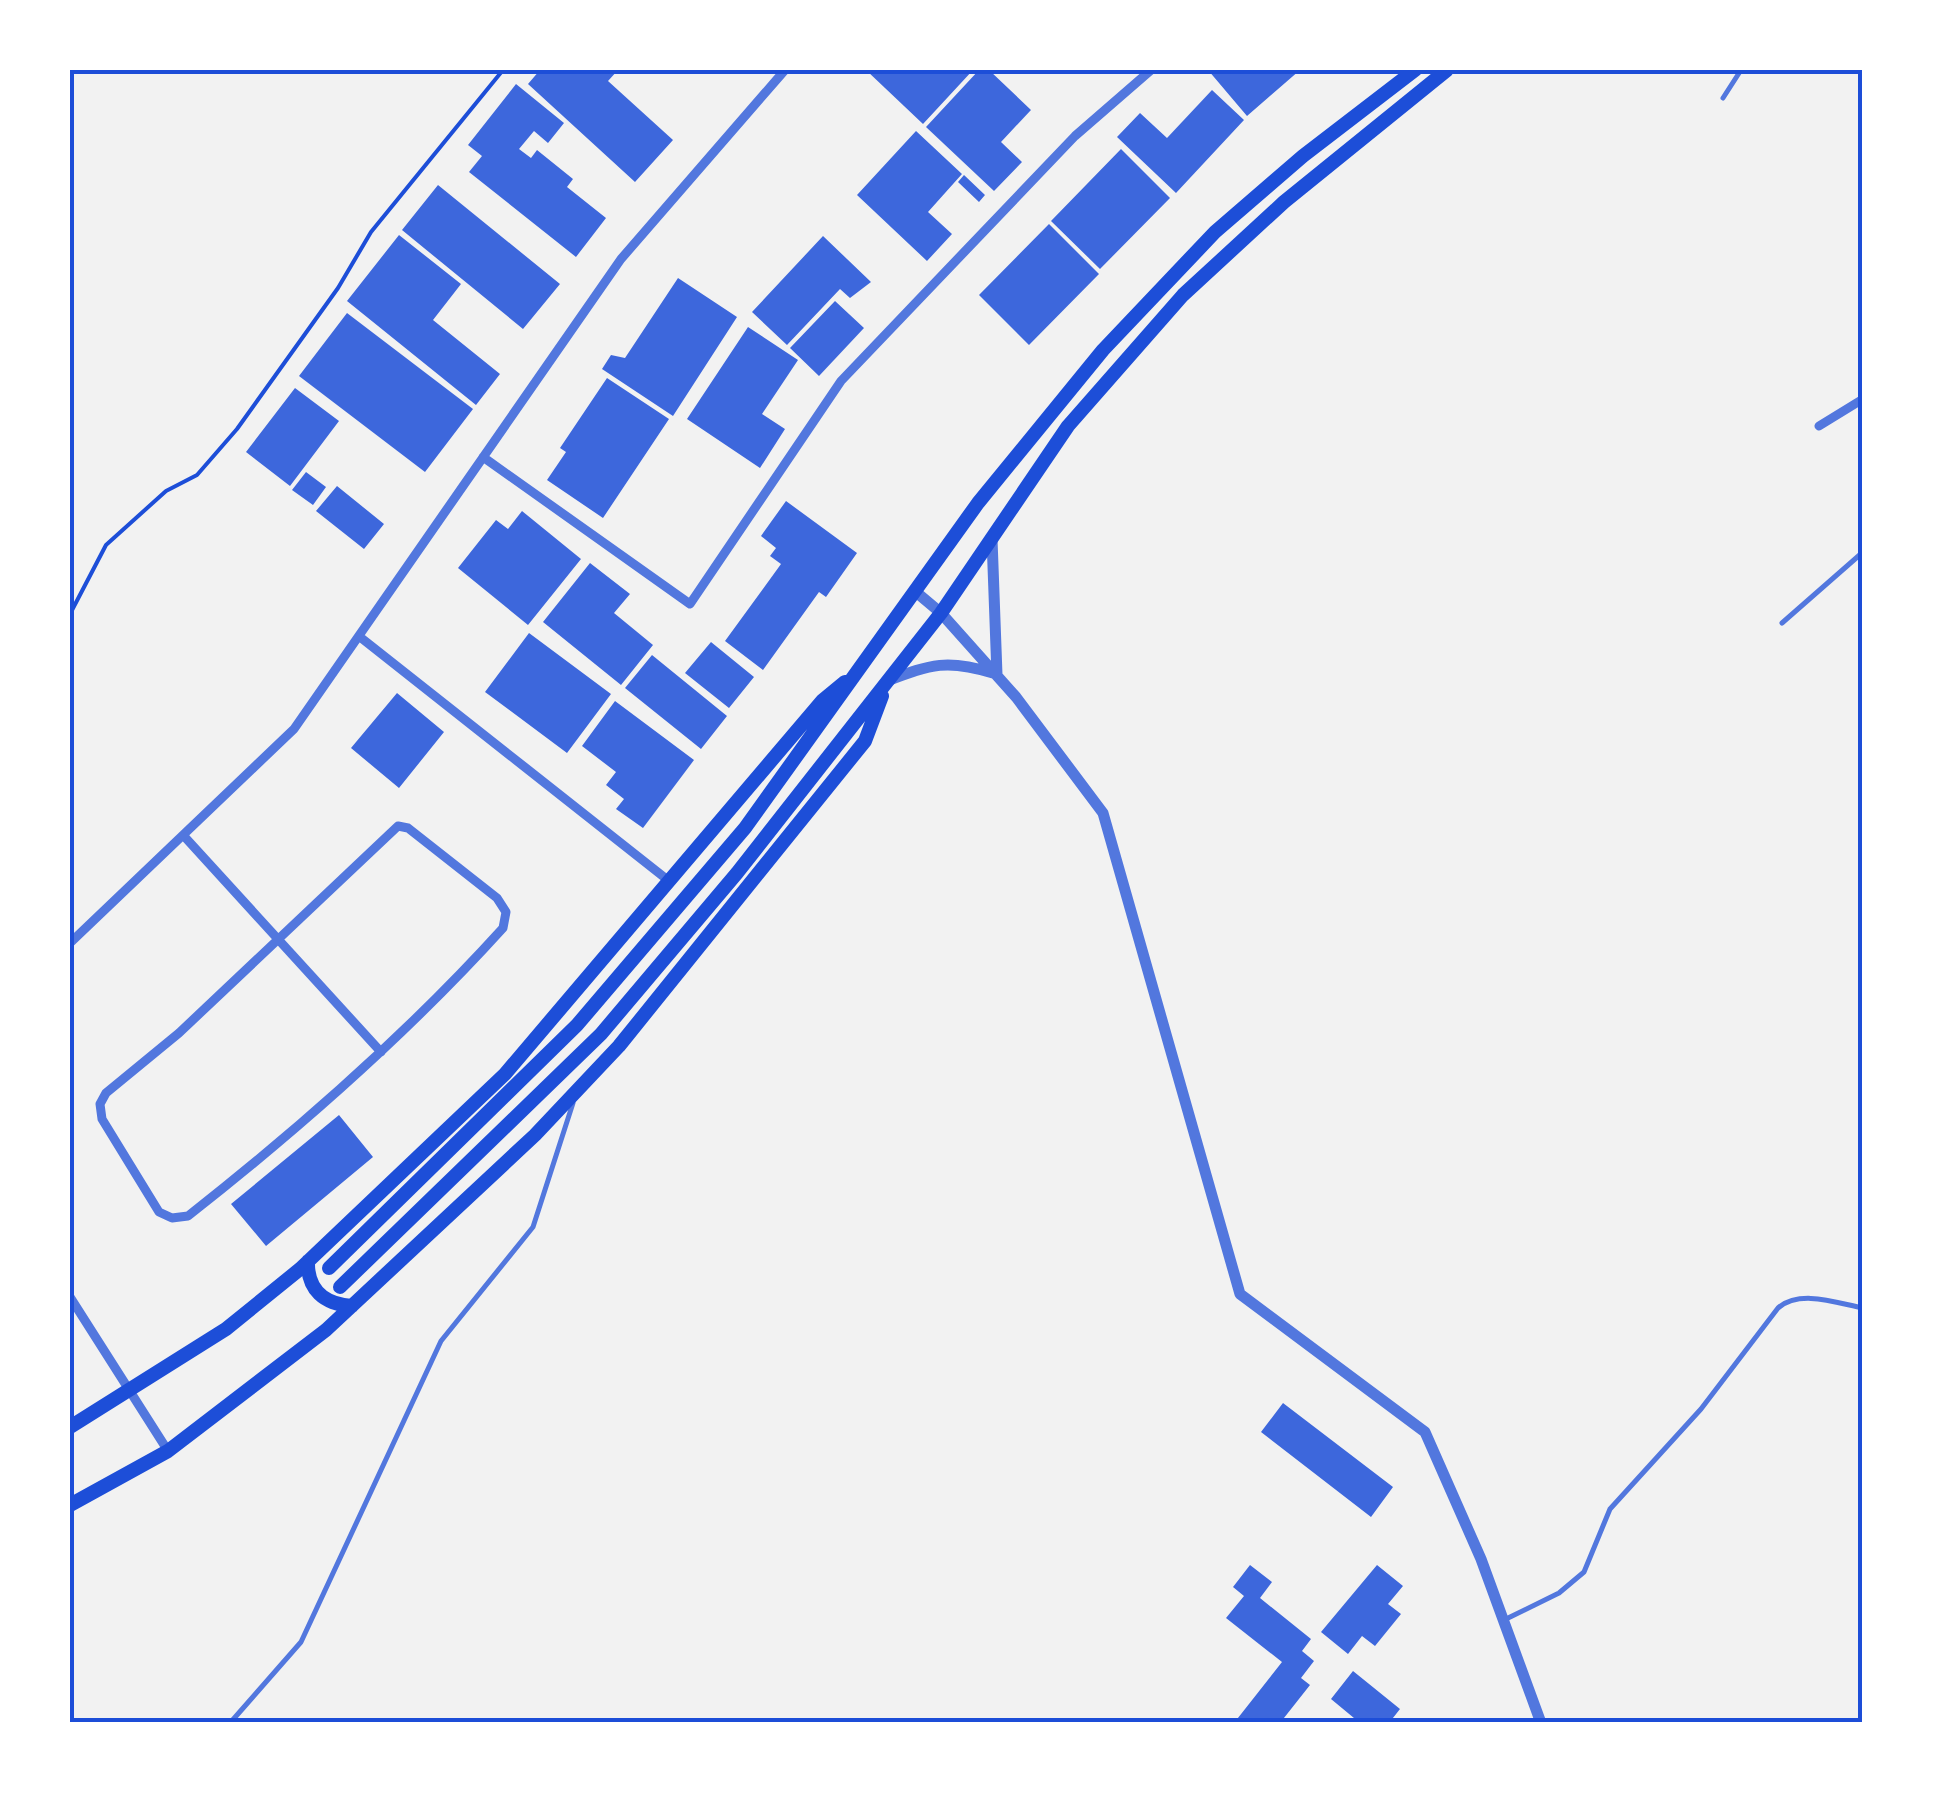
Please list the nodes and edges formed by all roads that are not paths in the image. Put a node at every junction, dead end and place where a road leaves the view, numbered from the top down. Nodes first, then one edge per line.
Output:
1 (785, 70) edge
2 (1151, 70) edge
3 (1416, 70) edge
4 (1447, 70) edge
5 (1740, 70) edge
6 (1722, 98) dead end
7 (1863, 400) edge
8 (1819, 426) dead end
9 (483, 457) junction
10 (992, 537) junction
11 (1863, 552) edge
12 (916, 592) junction
13 (942, 613) junction
14 (1782, 622) dead end
15 (360, 637) junction
16 (862, 669) junction
17 (997, 675) junction
18 (888, 682) junction
19 (183, 835) junction
20 (668, 881) junction
21 (278, 936) junction
22 (70, 943) edge
23 (381, 1052) junction
24 (575, 1092) junction
25 (308, 1261) junction
26 (330, 1268) dead end
27 (340, 1287) dead end
28 (70, 1297) edge
29 (352, 1306) junction
30 (1863, 1308) edge
31 (128, 1394) junction
32 (70, 1428) edge
33 (168, 1451) junction
34 (70, 1505) edge
35 (1503, 1620) junction
36 (230, 1723) edge
37 (1541, 1723) edge

1 - 9 street
2 - 9 street
3 - 12 main road
4 - 10 main road
5 - 6 lane
7 - 8 street
9 - 15 street
10 - 13 main road
10 - 17 street
11 - 14 lane
12 - 13 street
12 - 16 main road
13 - 17 street
13 - 18 main road
15 - 19 street
15 - 20 street
16 - 20 main road
16 - 26 main road
17 - 18 street
17 - 35 street
18 - 24 main road
18 - 27 main road
19 - 21 street
19 - 22 street
20 - 25 main road
21 - 23 street
21 - 23 street
21 - 23 street
24 - 29 main road
24 - 36 lane
25 - 29 main road
25 - 31 main road
28 - 31 street
29 - 33 main road
30 - 35 lane
31 - 32 main road
31 - 33 street
33 - 34 main road
35 - 37 street

